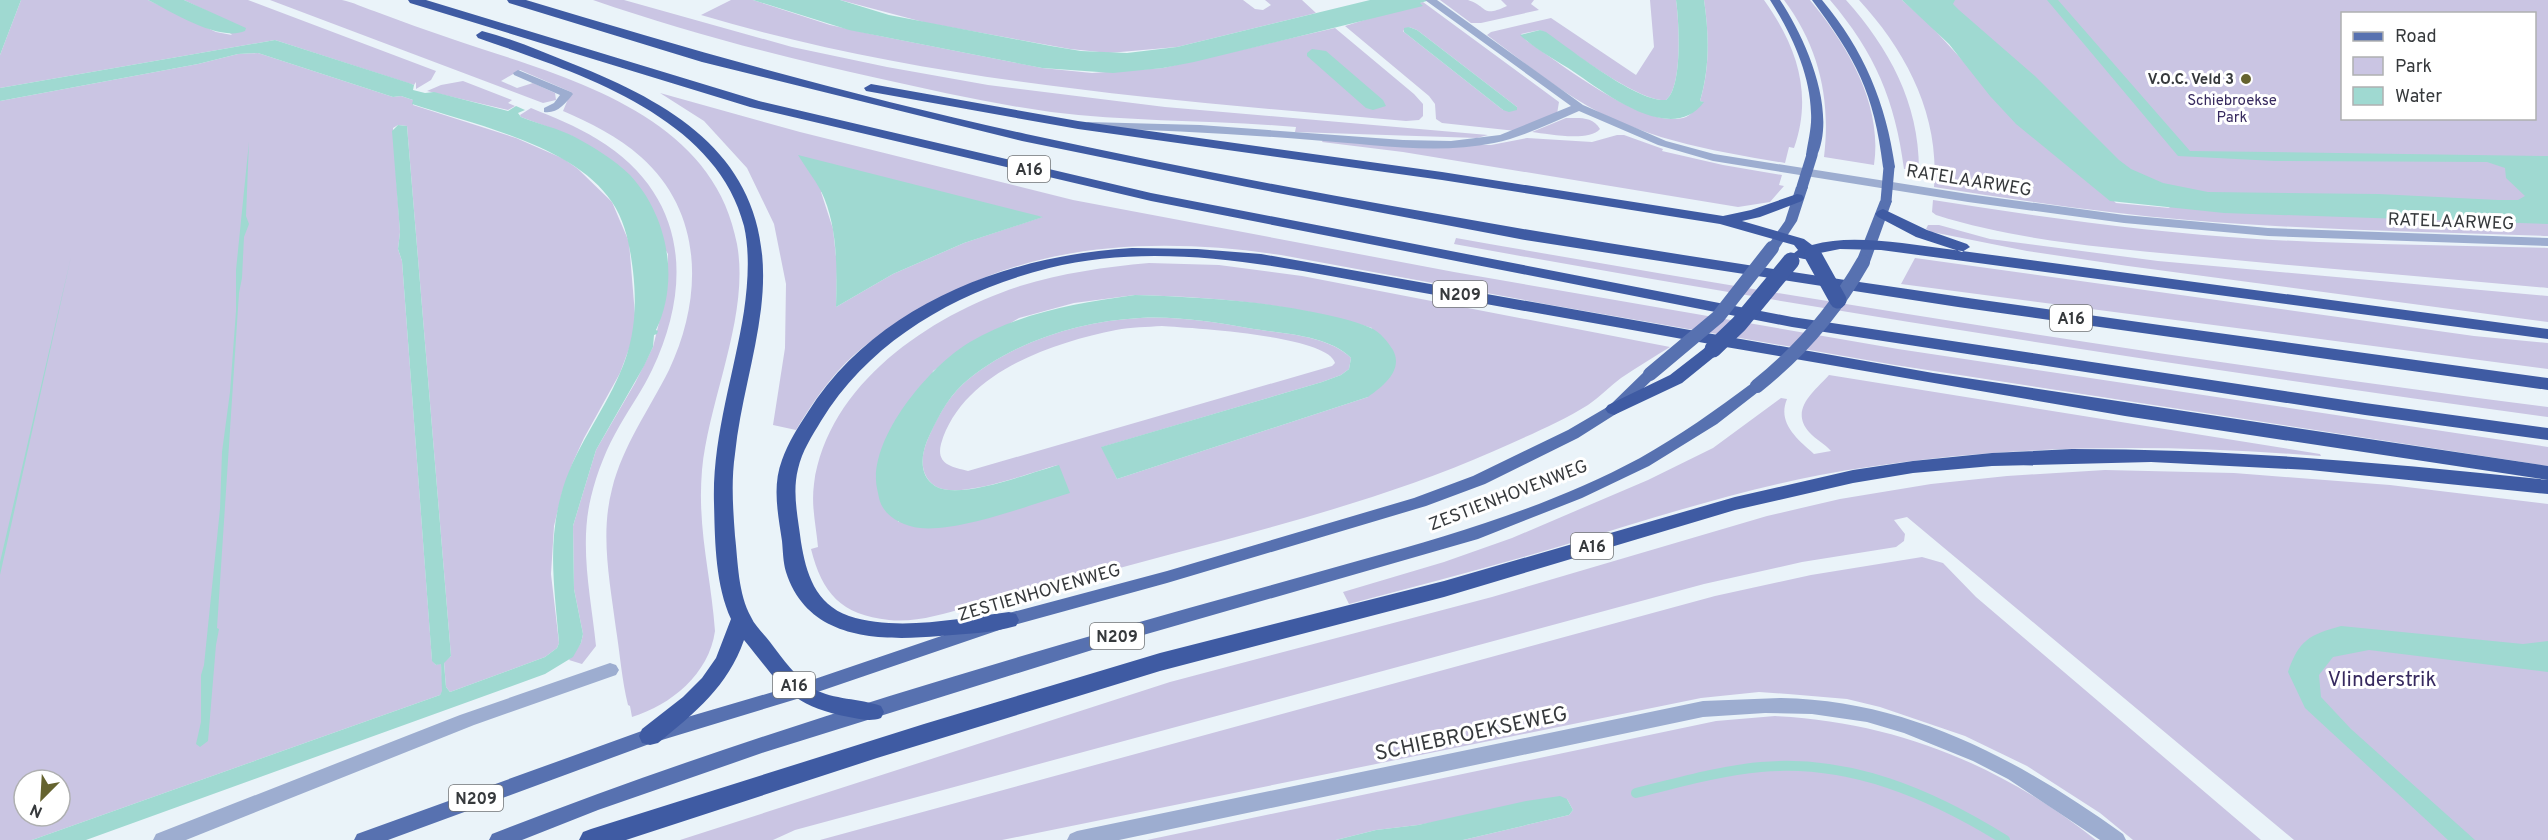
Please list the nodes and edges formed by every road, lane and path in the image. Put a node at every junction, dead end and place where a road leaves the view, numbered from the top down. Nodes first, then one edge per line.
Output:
1 (513, 0) edge
2 (1430, 0) edge
3 (1775, 0) edge
4 (1818, 0) edge
5 (415, 1) edge
6 (707, 59) junction
7 (518, 73) dead end
8 (1579, 107) junction
9 (548, 110) dead end
10 (1078, 125) junction
11 (1799, 192) junction
12 (1885, 207) junction
13 (1721, 220) junction
14 (1777, 242) junction
15 (2548, 243) edge
16 (1870, 246) junction
17 (1804, 255) junction
18 (2037, 264) junction
19 (1838, 300) junction
20 (2548, 334) edge
21 (2548, 384) edge
22 (1614, 409) junction
23 (2548, 434) edge
24 (2548, 473) edge
25 (2548, 487) edge
26 (741, 620) junction
27 (1009, 620) junction
28 (610, 669) dead end
29 (800, 691) junction
30 (873, 712) junction
31 (650, 736) junction
32 (594, 839) edge
33 (163, 840) edge
34 (364, 840) edge
35 (499, 840) edge
36 (1077, 840) edge
37 (2116, 840) edge

1 - 6 highway, A16
2 - 8 street, RATELAARWEG
3 - 11 main road, bridge
4 - 12 main road, bridge
5 - 23 highway, A16
5 - 26 highway, A16
6 - 10 highway, A16
6 - 21 highway, A16
7 - 9 street
8 - 10 street
8 - 15 street, RATELAARWEG
10 - 13 highway, A16
11 - 13 highway, A16
11 - 14 main road
12 - 16 main road
12 - 18 highway
13 - 14 highway, A16
14 - 17 highway, A16
14 - 22 main road, ZESTIENHOVENWEG / N209, bridge
16 - 17 highway
16 - 18 highway
16 - 19 main road, N209, bridge
17 - 19 highway, bridge
17 - 22 highway, bridge
18 - 20 highway
19 - 30 main road, ZESTIENHOVENWEG / N209, bridge
22 - 27 main road, ZESTIENHOVENWEG / N209
24 - 27 highway, N209
25 - 32 highway, A16
26 - 29 highway, A16
26 - 31 highway
27 - 29 main road, ZESTIENHOVENWEG / N209
28 - 33 street
29 - 30 highway, A16
29 - 31 main road, ZESTIENHOVENWEG / N209
30 - 35 main road, ZESTIENHOVENWEG / N209
31 - 34 main road, ZESTIENHOVENWEG / N209
36 - 37 street, SCHIEBROEKSEWEG

